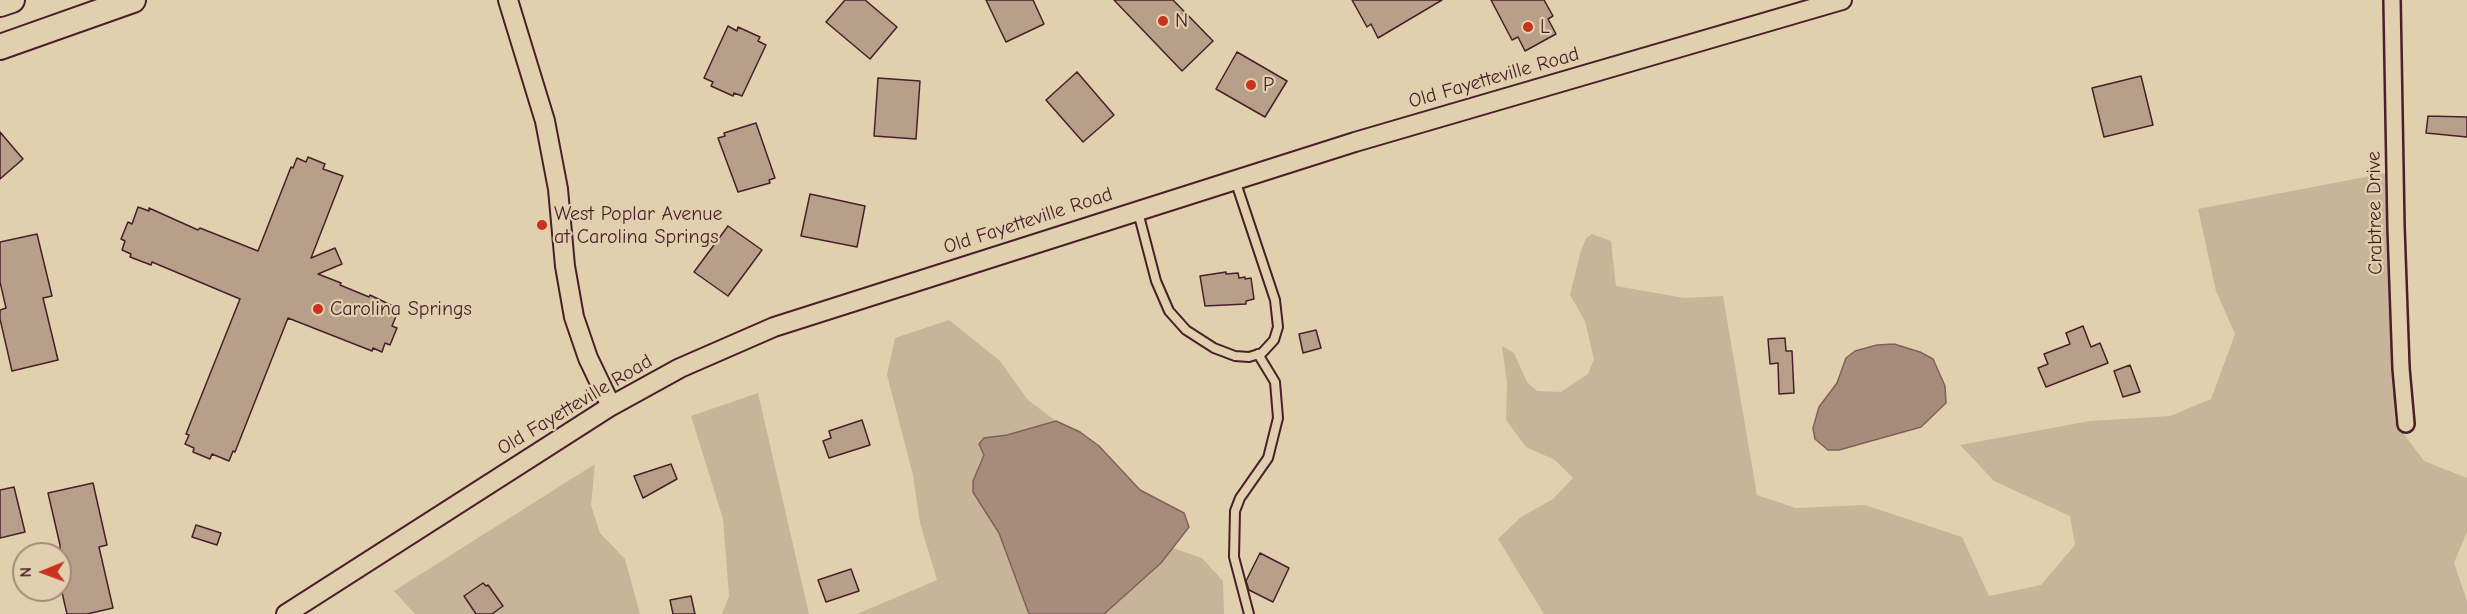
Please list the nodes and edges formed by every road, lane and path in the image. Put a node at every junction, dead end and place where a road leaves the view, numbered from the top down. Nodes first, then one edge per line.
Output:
1 (12, 0) edge
2 (133, 0) edge
3 (508, 0) edge
4 (1842, 0) edge
5 (2392, 0) edge
6 (0, 4) edge
7 (0, 47) edge
8 (1234, 180) junction
9 (1138, 210) junction
10 (1258, 354) junction
11 (611, 406) junction
12 (2406, 424) dead end
13 (286, 614) edge
14 (1249, 614) edge

1 - 6 highway
2 - 7 highway
3 - 11 street
4 - 8 street, Old Fayetteville Road
5 - 12 street, Crabtree Drive
8 - 9 street, Old Fayetteville Road
8 - 10 lane
9 - 10 lane
9 - 11 street, Old Fayetteville Road
10 - 14 lane
11 - 13 street, Old Fayetteville Road

